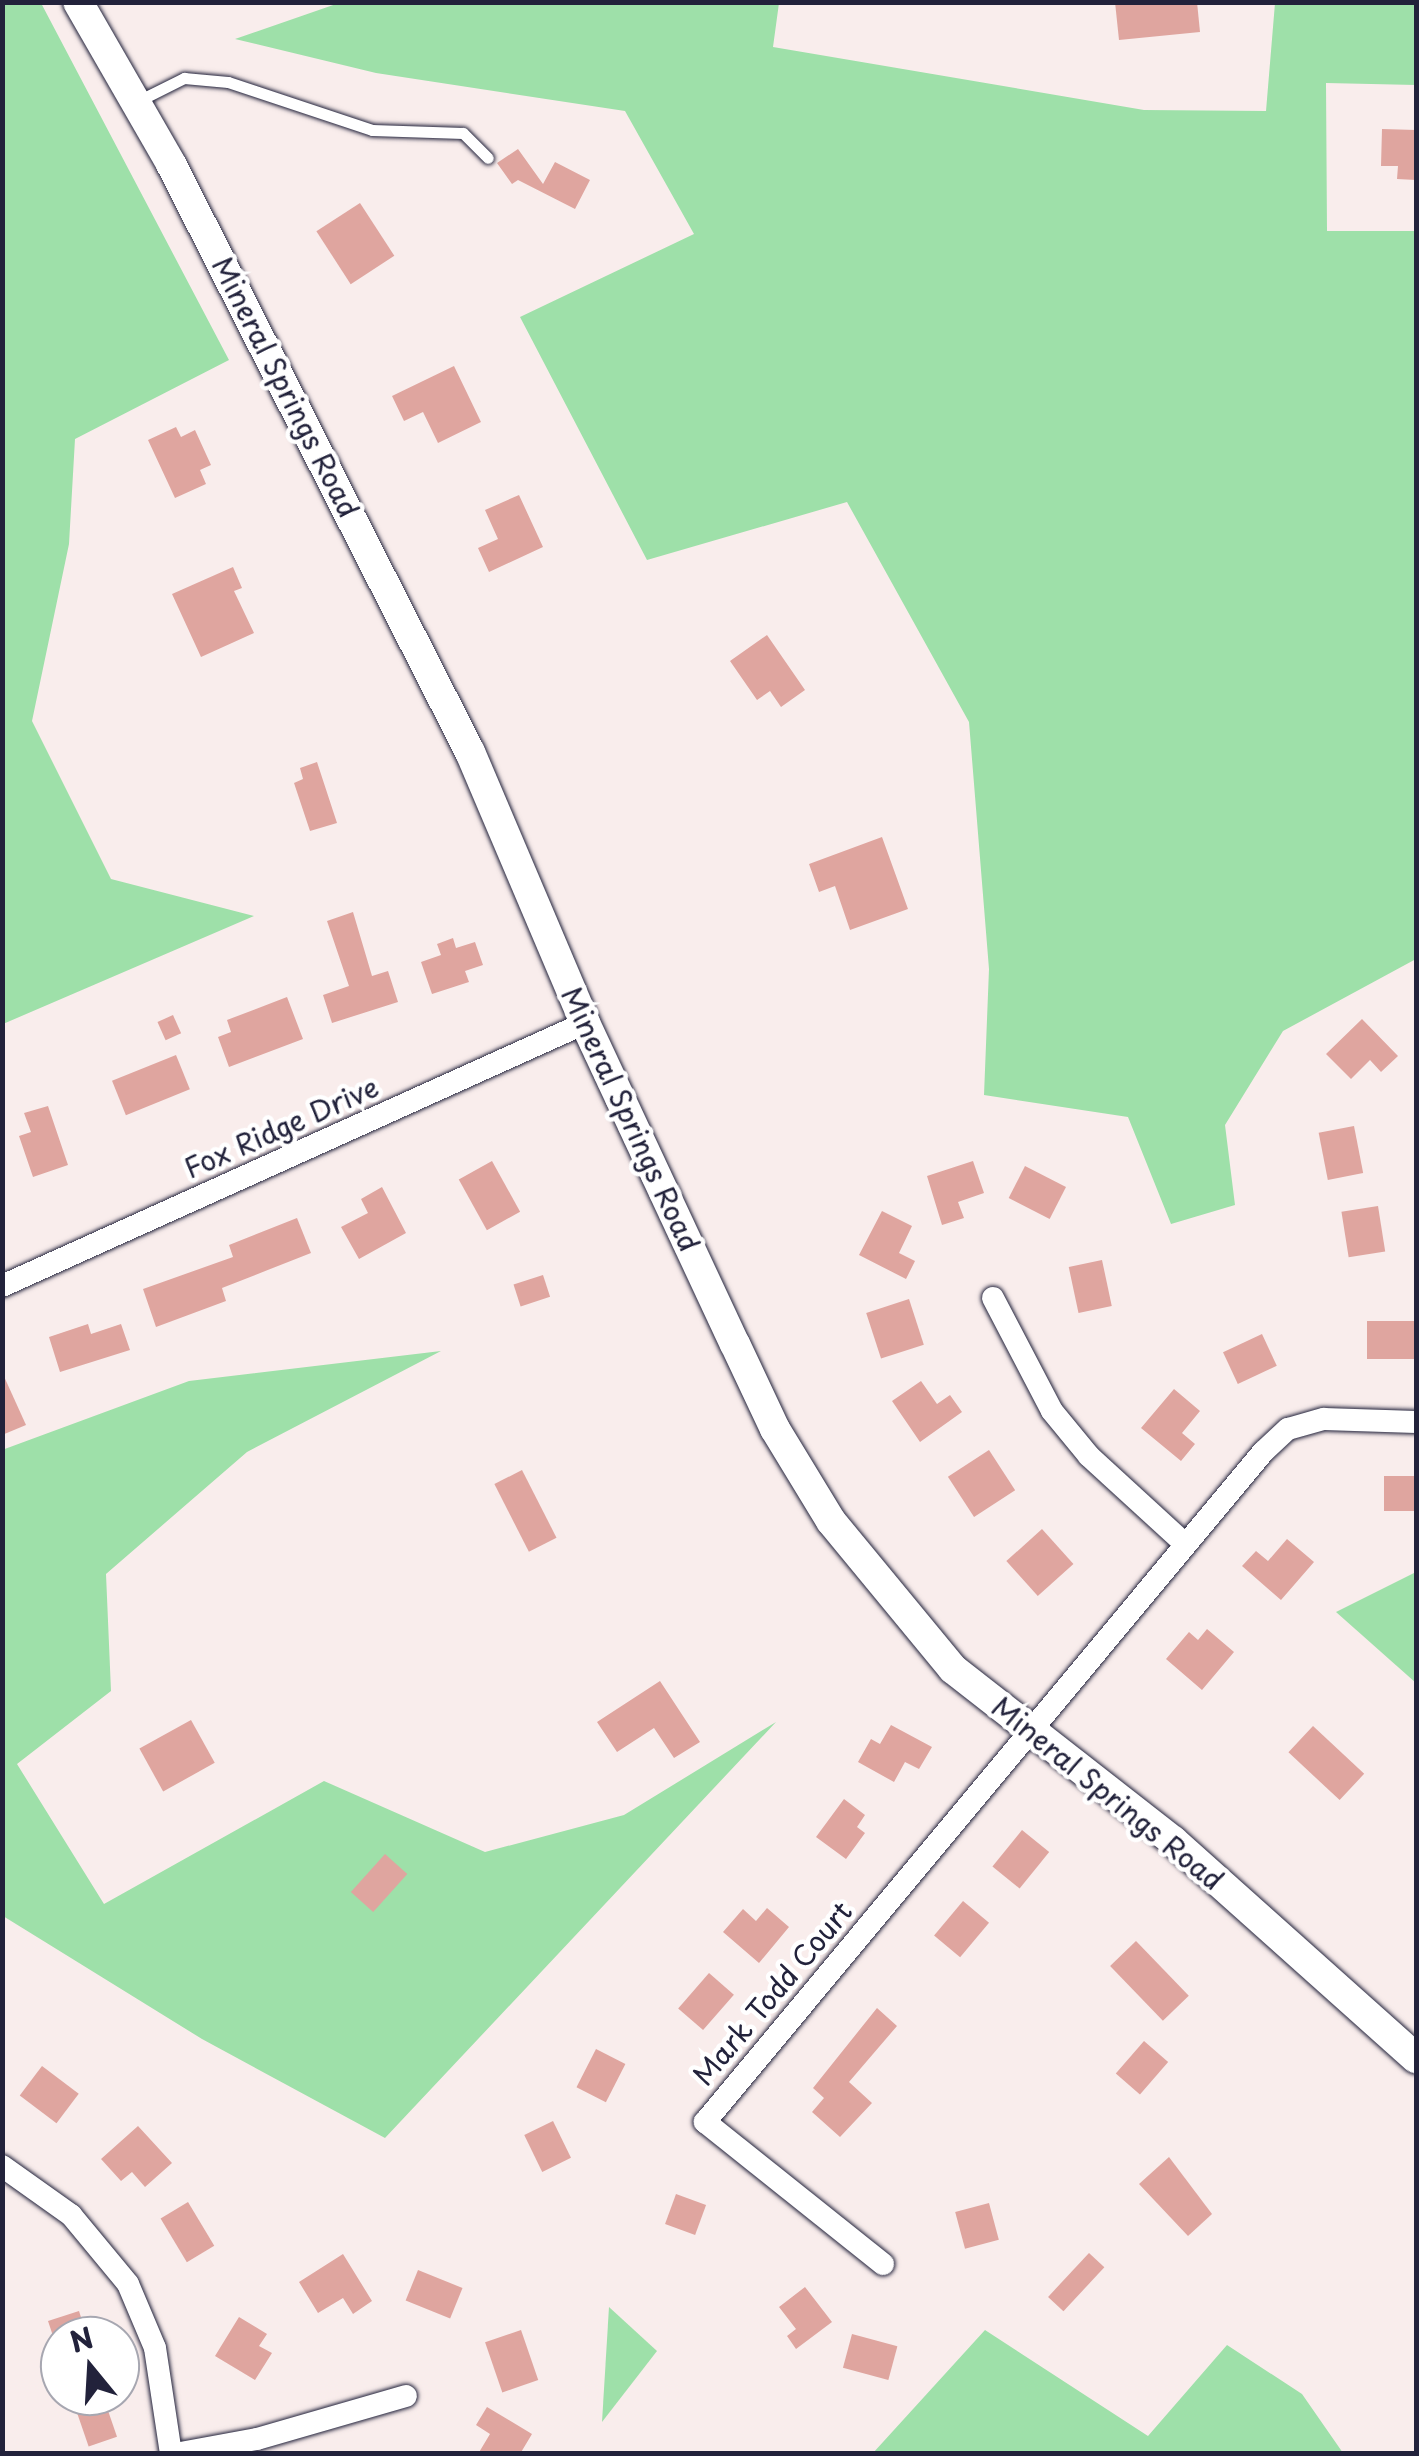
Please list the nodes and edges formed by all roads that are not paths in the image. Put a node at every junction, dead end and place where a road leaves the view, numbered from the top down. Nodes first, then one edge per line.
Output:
1 (78, 2) edge
2 (136, 102) junction
3 (488, 158) dead end
4 (585, 1023) junction
5 (2, 1286) edge
6 (994, 1298) dead end
7 (1416, 1422) edge
8 (1185, 1544) junction
9 (1031, 1727) junction
10 (1416, 2058) edge
11 (2, 2166) edge
12 (883, 2264) dead end
13 (406, 2396) dead end
14 (173, 2454) edge

1 - 2 street, Mineral Springs Road
2 - 3 lane
2 - 4 street, Mineral Springs Road
4 - 5 street, Fox Ridge Drive
4 - 9 street, Mineral Springs Road
6 - 8 street
7 - 8 street
8 - 9 street
9 - 10 street, Mineral Springs Road
9 - 12 street, Mark Todd Court
11 - 14 street
13 - 14 street

